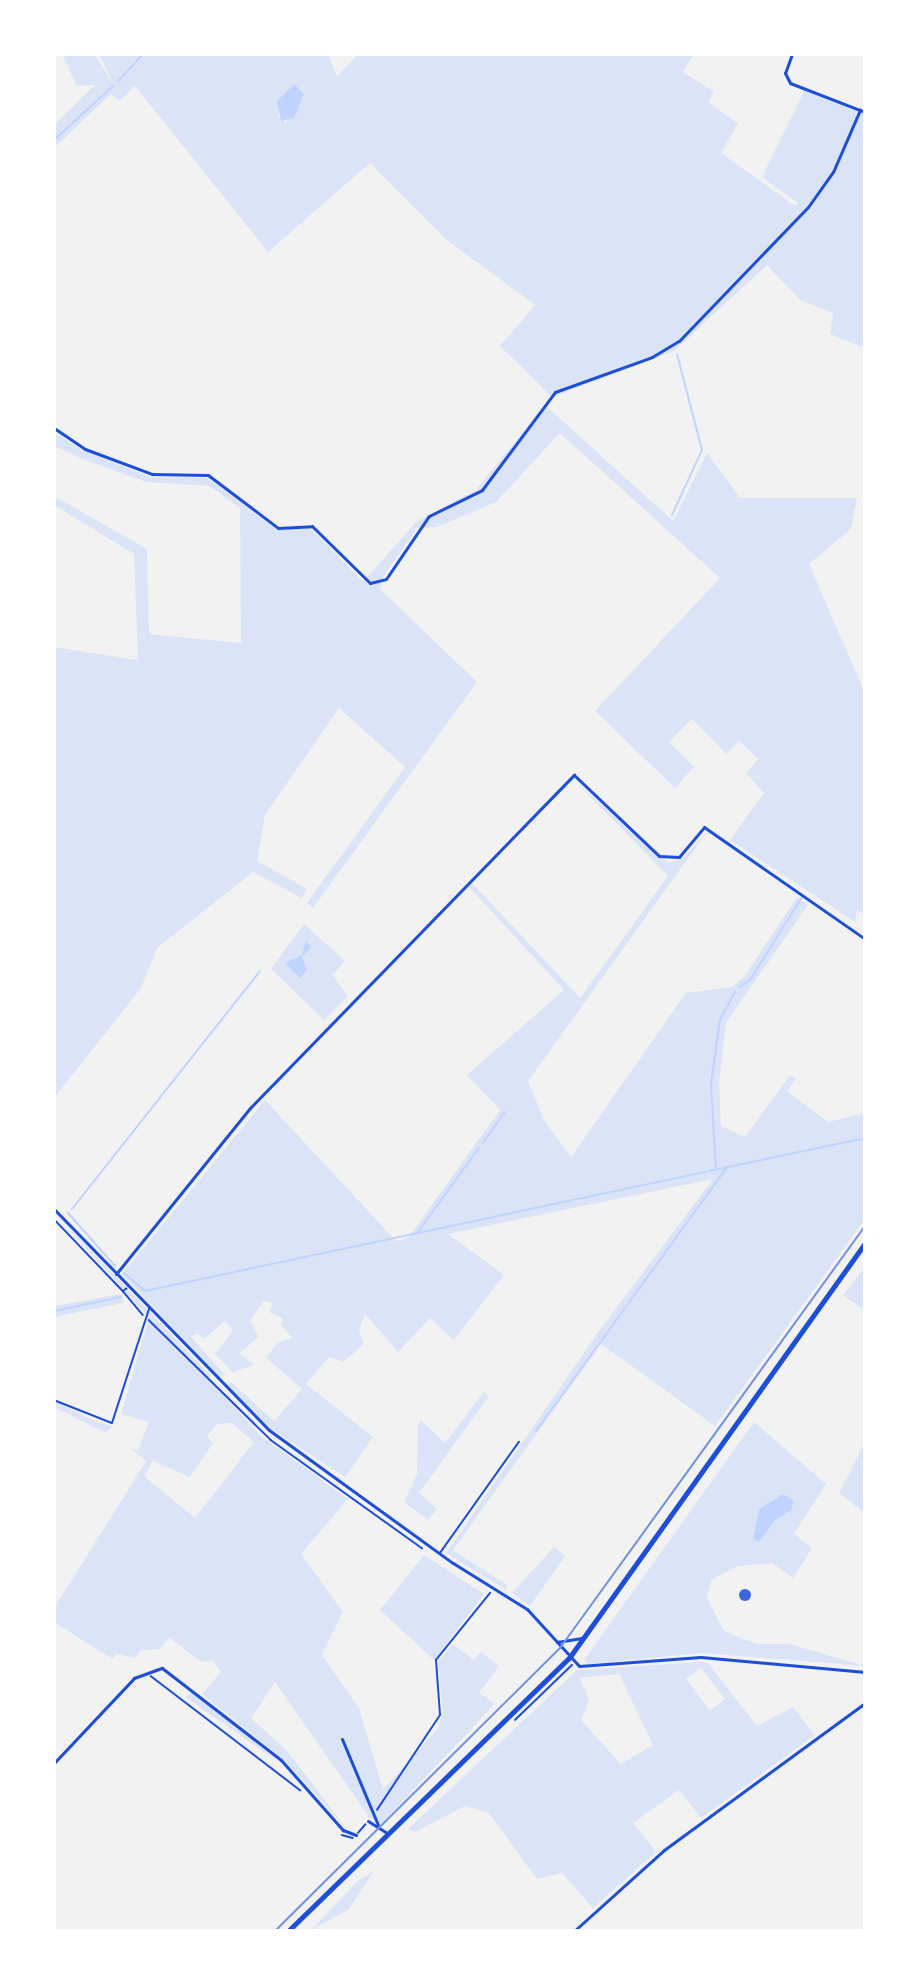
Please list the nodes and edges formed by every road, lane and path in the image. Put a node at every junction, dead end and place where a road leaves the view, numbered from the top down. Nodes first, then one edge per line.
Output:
1 (792, 54) edge
2 (860, 111) junction
3 (865, 112) edge
4 (54, 428) edge
5 (865, 939) edge
6 (54, 1209) edge
7 (54, 1219) edge
8 (865, 1243) edge
9 (116, 1274) junction
10 (129, 1287) junction
11 (150, 1309) junction
12 (54, 1400) edge
13 (519, 1442) dead end
14 (440, 1554) junction
15 (493, 1587) junction
16 (585, 1637) junction
17 (555, 1641) junction
18 (569, 1658) junction
19 (865, 1672) edge
20 (147, 1673) junction
21 (865, 1703) edge
22 (342, 1739) dead end
23 (54, 1763) edge
24 (307, 1797) dead end
25 (376, 1811) junction
26 (368, 1821) junction
27 (378, 1825) junction
28 (335, 1828) dead end
29 (387, 1833) junction
30 (356, 1835) junction
31 (288, 1931) edge
32 (574, 1931) edge

1 - 2 street
2 - 3 street
2 - 4 street
5 - 9 street
6 - 9 street
7 - 10 path
8 - 16 main road
9 - 10 street
10 - 11 street
11 - 12 lane
11 - 14 street
13 - 14 lane
14 - 15 street
15 - 17 street
15 - 25 path
16 - 17 street
16 - 18 main road
17 - 18 street
18 - 19 street
18 - 29 main road
20 - 23 street
20 - 24 path
20 - 30 street
21 - 32 street
22 - 25 street
25 - 26 path
25 - 27 street
26 - 27 street
26 - 30 path
27 - 29 street
28 - 30 path
29 - 31 main road

